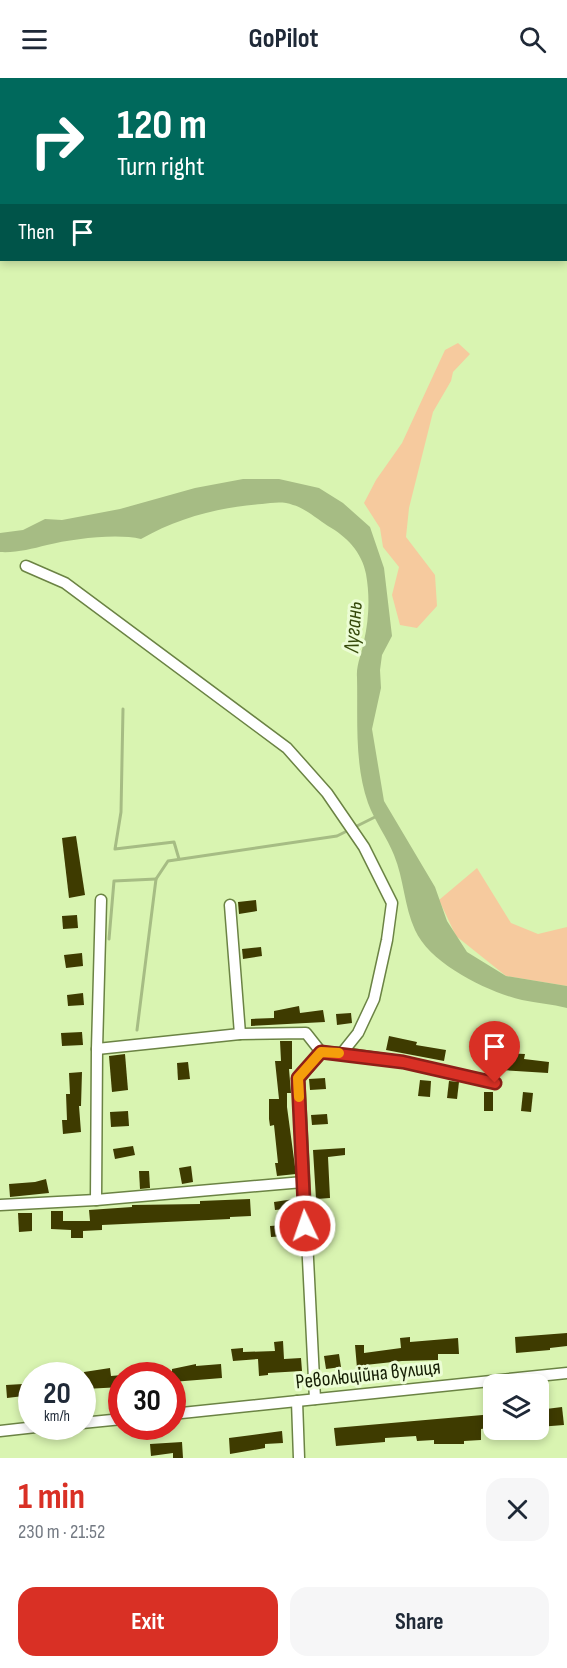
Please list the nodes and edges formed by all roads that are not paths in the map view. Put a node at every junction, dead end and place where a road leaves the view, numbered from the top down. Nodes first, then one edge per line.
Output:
1 (26, 566) dead end
2 (101, 900) dead end
3 (230, 905) dead end
4 (240, 1035) junction
5 (97, 1049) junction
6 (321, 1052) junction
7 (342, 1053) junction
8 (495, 1083) dead end
9 (303, 1182) junction
10 (96, 1200) junction
11 (0, 1205) edge
12 (567, 1373) edge
13 (315, 1399) junction
14 (297, 1401) junction
15 (186, 1413) edge
16 (18, 1429) edge
17 (0, 1431) edge
18 (299, 1458) edge

1 - 7 street
2 - 5 street
3 - 4 street
4 - 5 street
4 - 6 street
5 - 10 street
6 - 7 street
6 - 9 street
7 - 8 street
9 - 10 street
9 - 13 street
10 - 11 street
12 - 13 street, Революційна вулиця
13 - 14 street, Революційна вулиця
14 - 15 street, Революційна вулиця
14 - 18 street
16 - 17 street

